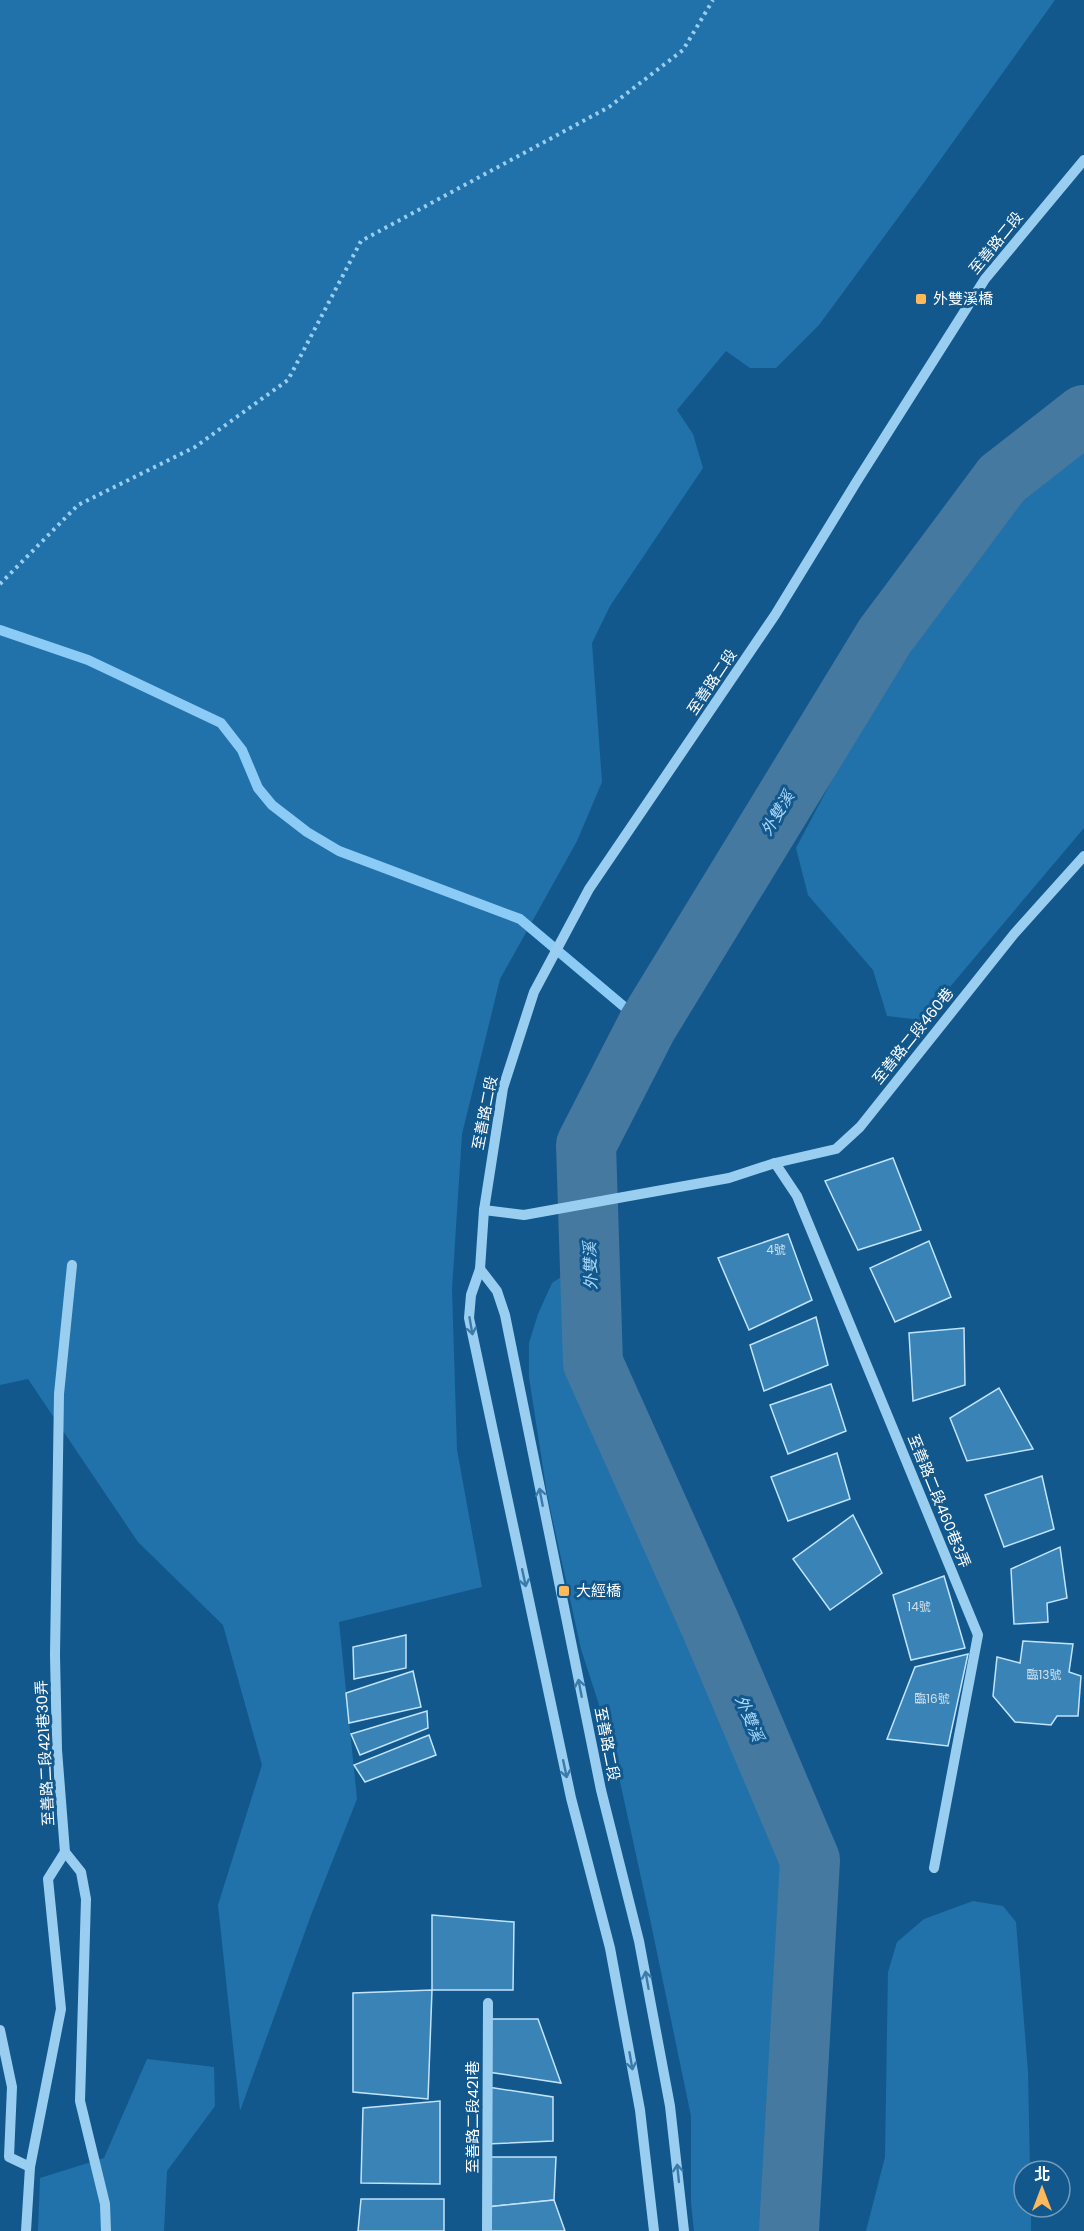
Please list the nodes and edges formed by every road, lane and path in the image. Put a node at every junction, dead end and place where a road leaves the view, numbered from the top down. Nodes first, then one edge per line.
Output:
1 (713, 0) edge
2 (1084, 160) edge
3 (0, 584) edge
4 (1084, 856) edge
5 (775, 1163) junction
6 (484, 1210) junction
7 (72, 1265) dead end
8 (480, 1269) junction
9 (65, 1852) junction
10 (934, 1868) dead end
11 (488, 2003) dead end
12 (0, 2030) edge
13 (30, 2167) junction
14 (26, 2231) edge
15 (106, 2231) edge
16 (487, 2231) edge
17 (654, 2231) edge
18 (684, 2231) edge

1 - 3 path
2 - 6 street, 至善路二段
4 - 5 street, 至善路二段460巷
5 - 6 street, 至善路二段460巷
5 - 10 street, 至善路二段460巷3弄
6 - 8 street, 至善路二段
7 - 9 street, 至善路二段421巷30弄
8 -> 17 street, 至善路二段
18 -> 8 street, 至善路二段
9 - 13 street
9 - 15 street
11 - 16 street, 至善路二段421巷
12 - 13 street
13 - 14 street

